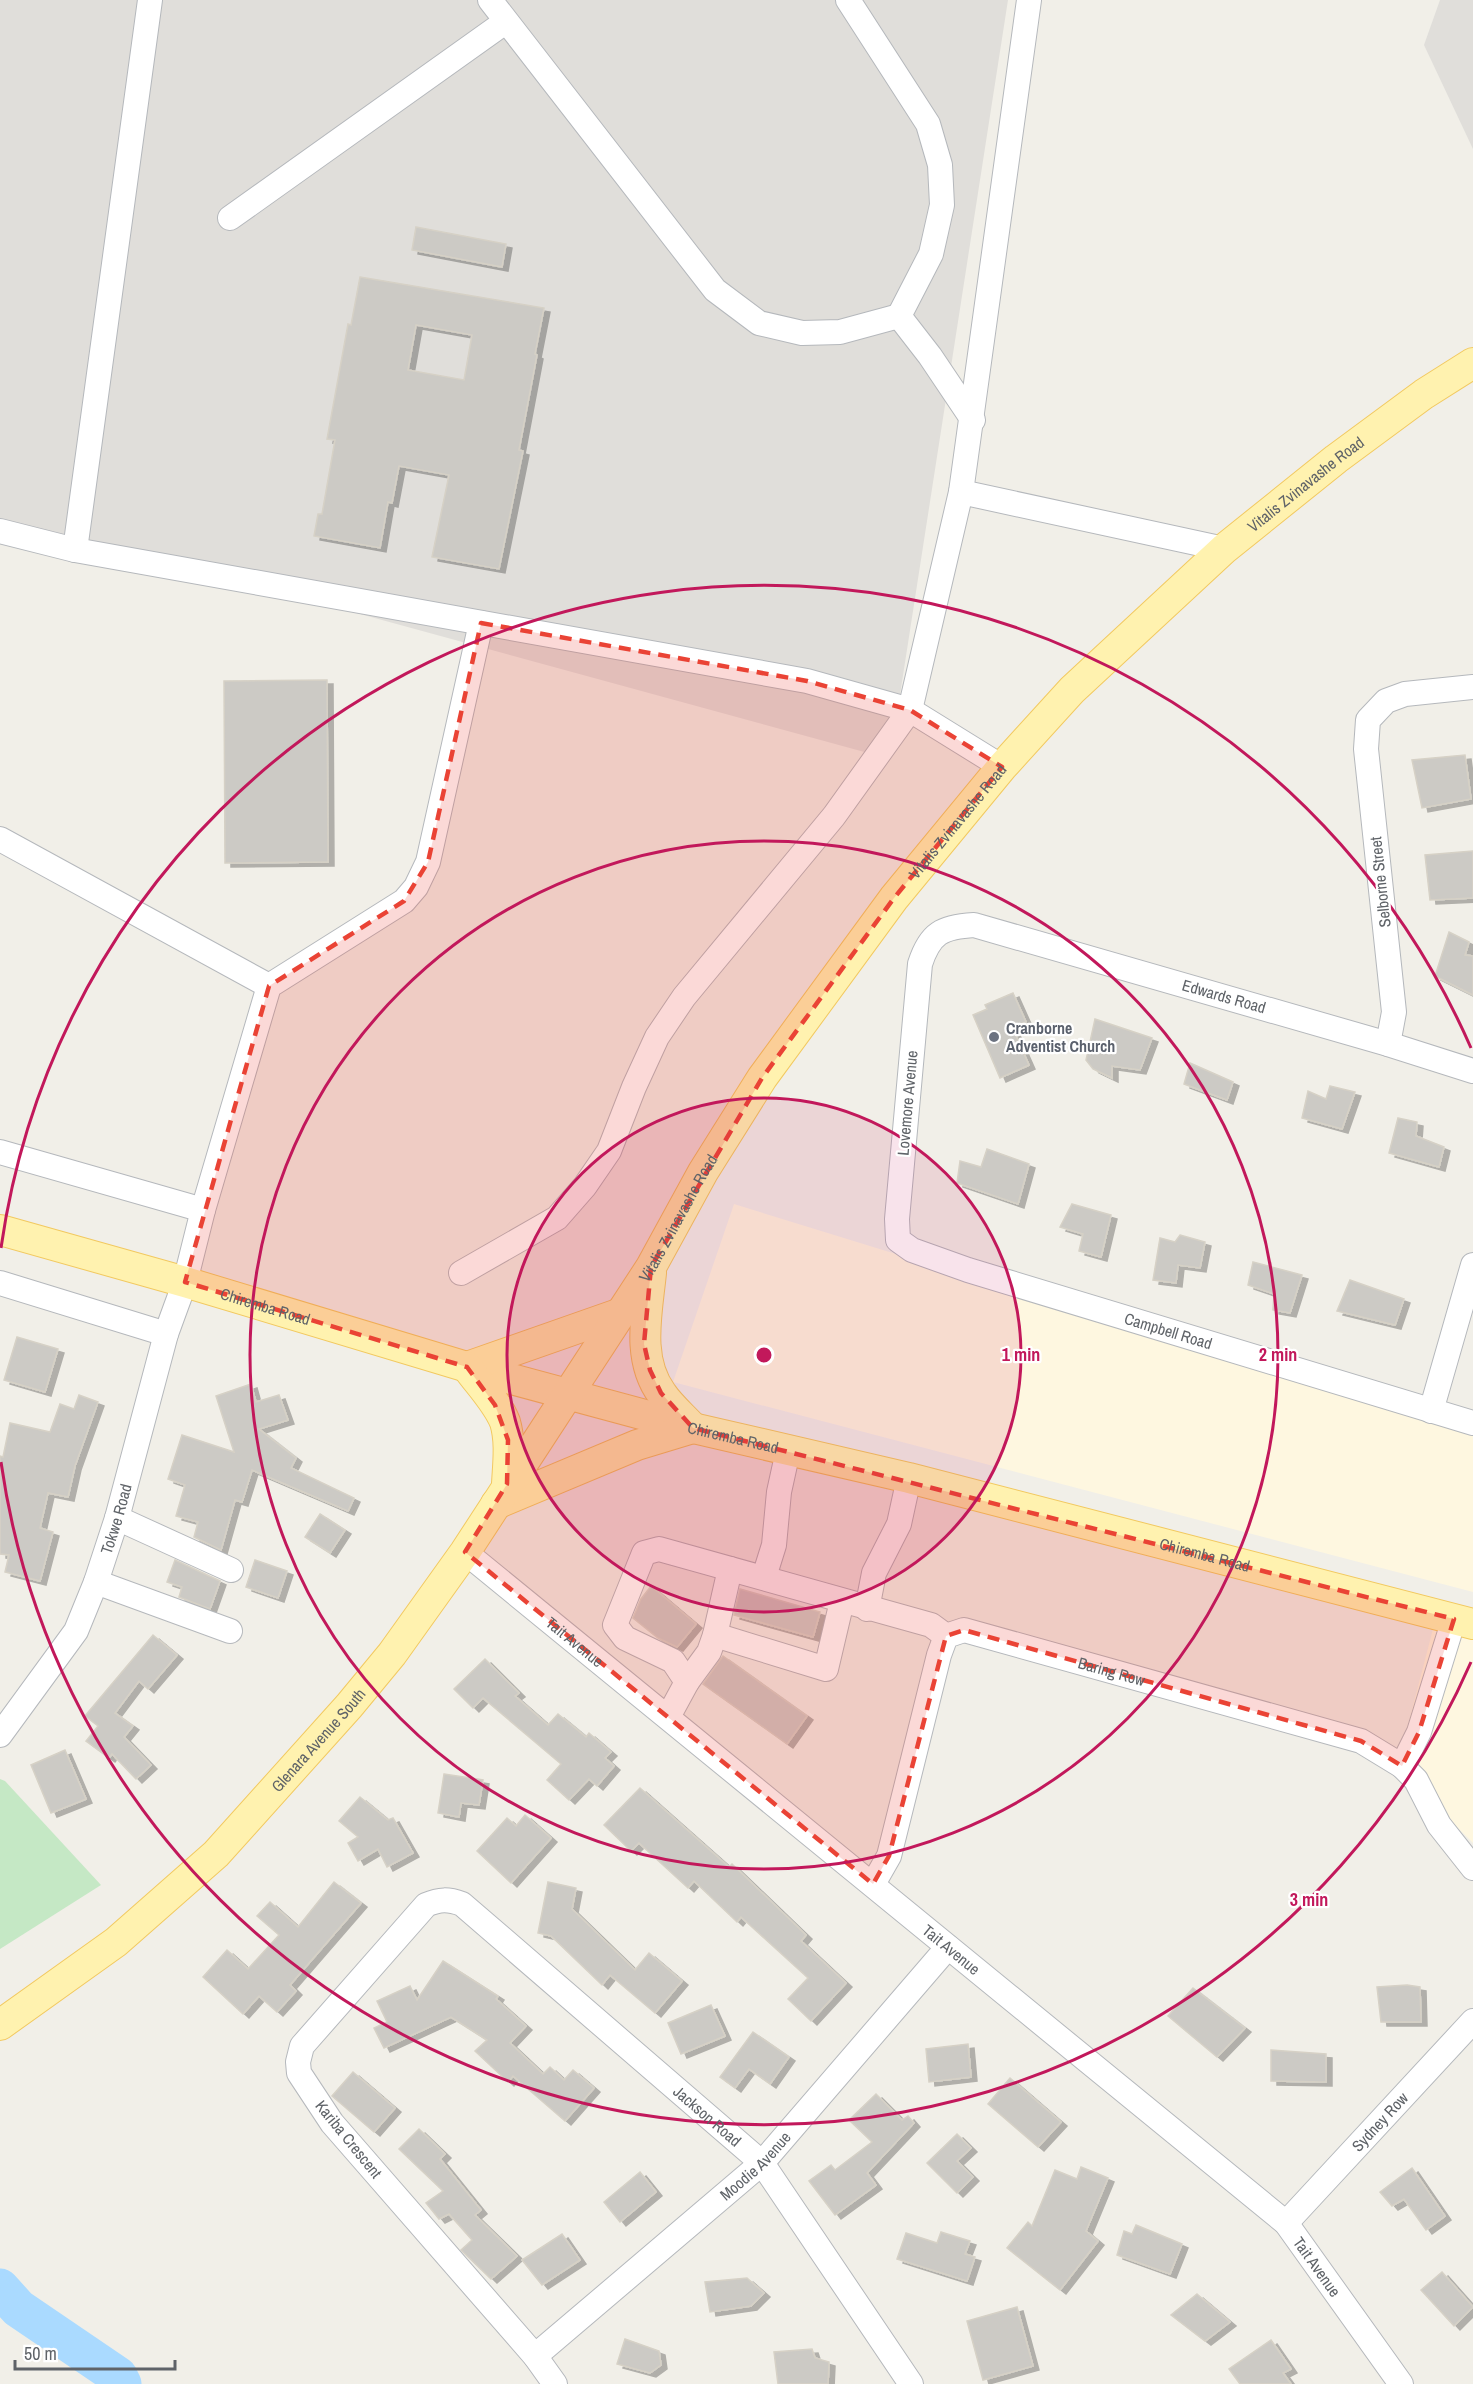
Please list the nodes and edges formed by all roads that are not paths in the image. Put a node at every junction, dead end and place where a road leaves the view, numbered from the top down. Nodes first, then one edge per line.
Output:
1 (150, 0) edge
2 (490, 0) edge
3 (848, 0) edge
4 (1029, 0) edge
5 (505, 22) junction
6 (230, 218) dead end
7 (899, 316) junction
8 (1473, 363) edge
9 (973, 420) junction
10 (961, 492) junction
11 (0, 531) edge
12 (1224, 549) junction
13 (75, 550) junction
14 (481, 623) junction
15 (1473, 687) edge
16 (910, 710) junction
17 (1002, 766) junction
18 (0, 839) edge
19 (974, 925) joint
20 (269, 986) junction
21 (1388, 1044) junction
22 (1473, 1071) edge
23 (0, 1152) edge
24 (203, 1210) junction
25 (0, 1230) edge
26 (1473, 1265) edge
27 (651, 1267) junction
28 (968, 1270) joint
29 (461, 1272) dead end
30 (185, 1282) junction
31 (0, 1283) edge
32 (621, 1313) junction
33 (166, 1334) junction
34 (467, 1367) junction
35 (568, 1393) junction
36 (1431, 1411) junction
37 (1473, 1423) edge
38 (693, 1428) junction
39 (788, 1451) junction
40 (909, 1478) junction
41 (501, 1494) junction
42 (117, 1518) junction
43 (465, 1552) junction
44 (730, 1569) junction
45 (231, 1570) dead end
46 (764, 1577) junction
47 (96, 1582) junction
48 (842, 1601) junction
49 (867, 1608) junction
50 (1463, 1621) edge
51 (231, 1631) dead end
52 (715, 1635) junction
53 (946, 1636) junction
54 (687, 1682) junction
55 (668, 1717) junction
56 (0, 1735) edge
57 (1402, 1766) junction
58 (1473, 1868) edge
59 (873, 1884) junction
60 (448, 1899) joint
61 (948, 1947) junction
62 (1473, 2021) edge
63 (0, 2025) edge
64 (762, 2163) junction
65 (1286, 2223) junction
66 (535, 2356) junction
67 (555, 2384) edge
68 (911, 2384) edge
69 (1401, 2384) edge

1 - 13 street
2 - 5 street
3 - 7 street
4 - 9 street
5 - 6 street
5 - 7 street
7 - 9 street
8 - 12 main road, Vitalis Zvinavashe Road
9 - 10 street
10 - 12 street
10 - 16 street
11 - 13 street
12 - 17 main road, Vitalis Zvinavashe Road
13 - 14 street
14 - 16 street
14 - 20 street
15 - 21 street, Selborne Street
16 - 17 street
16 - 29 street
17 - 27 main road, Vitalis Zvinavashe Road
18 - 20 street
19 - 21 street, Edwards Road
19 - 28 street, Lovemore Avenue
20 - 24 street, Tokwe Road
21 - 22 street, Edwards Road
23 - 24 street
24 - 30 street, Tokwe Road
25 - 30 main road, Chiremba Road
26 - 36 street
27 - 32 main road, Vitalis Zvinavashe Road
27 - 38 main road
28 - 36 street, Campbell Road
30 - 33 street, Tokwe Road
30 - 34 main road, Chiremba Road
31 - 33 street
32 - 34 main road
32 - 35 main road, Vitalis Zvinavashe Road
33 - 42 street, Tokwe Road
34 - 35 main road, Chiremba Road
34 - 41 main road
35 - 38 main road, Chiremba Road
35 - 41 main road, Glenara Avenue South
36 - 37 street, Campbell Road
38 - 39 main road, Chiremba Road
38 - 41 main road
39 - 40 main road, Chiremba Road
39 - 46 street
40 - 49 street
40 - 50 main road, Chiremba Road
41 - 43 main road, Glenara Avenue South
42 - 45 street
42 - 47 street, Tokwe Road
43 - 55 street, Tait Avenue
43 - 63 main road, Glenara Avenue South
44 - 46 street
44 - 52 street
44 - 54 street
46 - 48 street
47 - 51 street
47 - 56 street, Tokwe Road
48 - 49 street
48 - 52 street
49 - 53 street
50 - 57 street
52 - 54 street
53 - 57 street, Baring Row
53 - 59 street
54 - 55 street
55 - 59 street, Tait Avenue
57 - 58 street, Baring Row
59 - 61 street, Tait Avenue
60 - 64 street, Jackson Road
60 - 66 street, Kariba Crescent
61 - 64 street, Moodie Avenue
61 - 65 street, Tait Avenue
62 - 65 street, Sydney Row
64 - 66 street, Moodie Avenue
64 - 68 street, Jackson Road
65 - 69 street, Tait Avenue
66 - 67 street, Kariba Crescent

